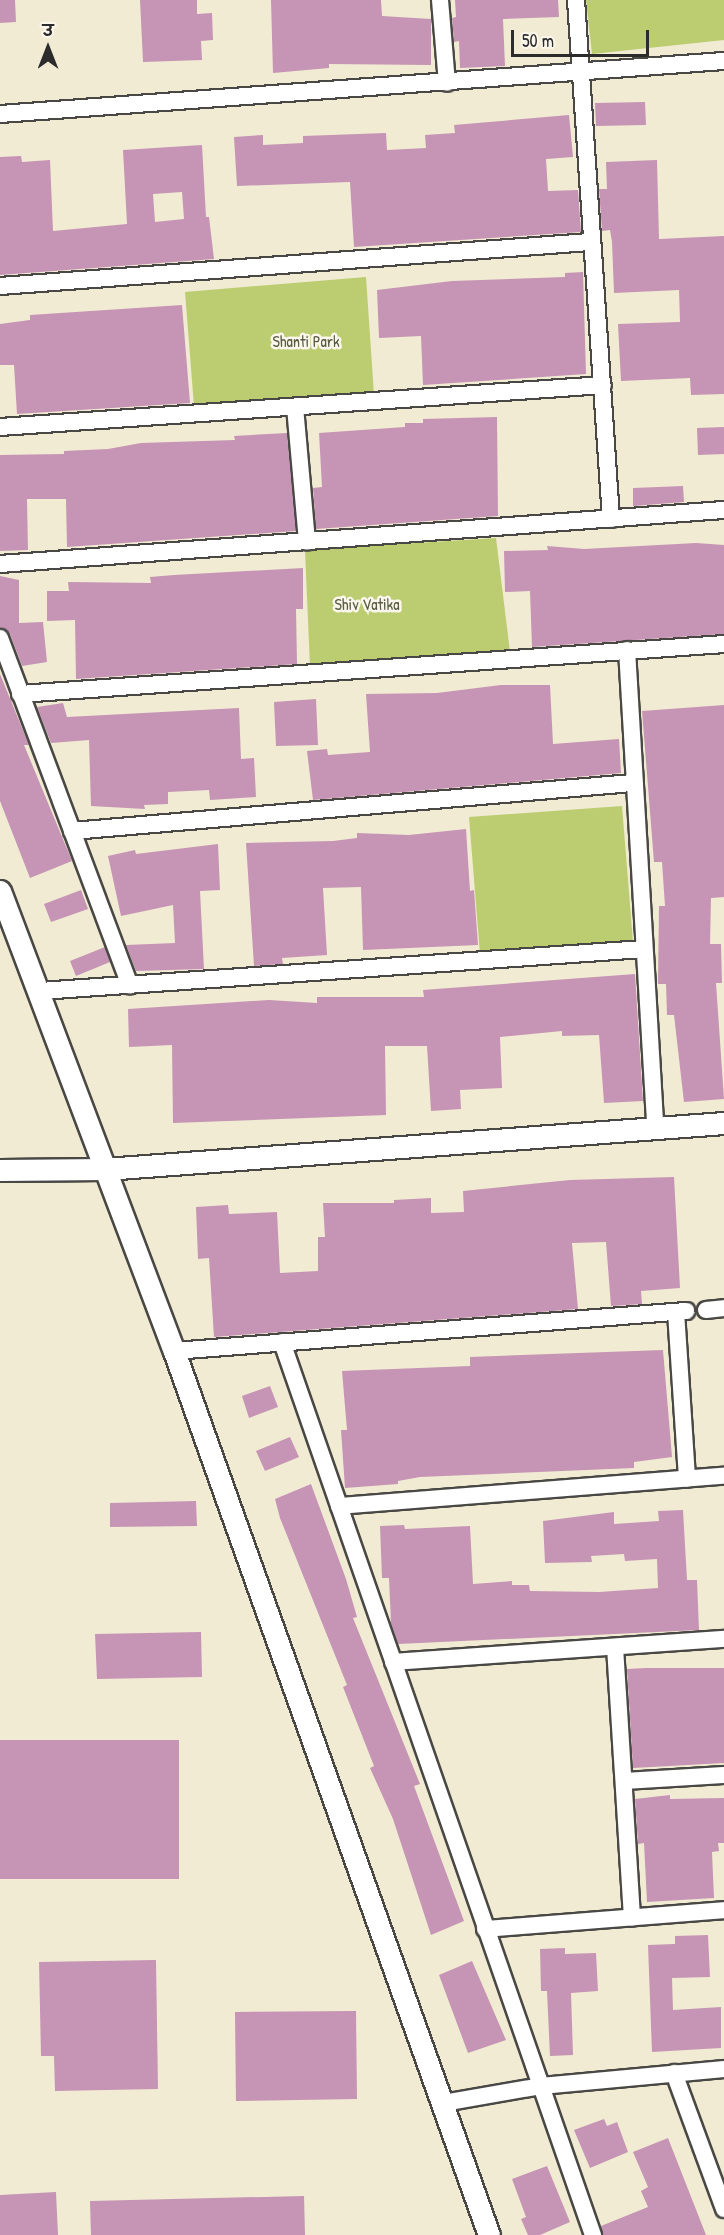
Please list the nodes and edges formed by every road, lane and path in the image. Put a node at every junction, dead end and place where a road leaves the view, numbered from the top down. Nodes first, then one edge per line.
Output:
1 (440, 0) edge
2 (576, 0) edge
3 (724, 61) edge
4 (581, 72) junction
5 (447, 82) junction
6 (0, 114) edge
7 (589, 242) junction
8 (0, 286) edge
9 (603, 385) junction
10 (296, 407) junction
11 (0, 427) edge
12 (724, 510) edge
13 (611, 519) junction
14 (307, 541) junction
15 (0, 564) edge
16 (0, 638) edge
17 (724, 644) edge
18 (627, 650) junction
19 (20, 694) junction
20 (632, 783) junction
21 (72, 831) junction
22 (0, 891) edge
23 (643, 949) junction
24 (130, 985) junction
25 (40, 991) junction
26 (724, 1123) edge
27 (655, 1128) junction
28 (105, 1169) junction
29 (0, 1170) edge
30 (724, 1308) edge
31 (706, 1310) dead end
32 (282, 1342) junction
33 (174, 1351) junction
34 (724, 1476) edge
35 (687, 1479) junction
36 (339, 1506) junction
37 (724, 1639) edge
38 (615, 1647) junction
39 (393, 1662) junction
40 (724, 1774) edge
41 (624, 1781) junction
42 (724, 1910) edge
43 (632, 1917) junction
44 (485, 1929) junction
45 (724, 2069) edge
46 (674, 2073) junction
47 (541, 2086) junction
48 (442, 2103) junction
49 (724, 2209) edge
50 (489, 2235) edge
51 (593, 2235) edge

1 - 5 street
2 - 4 street
3 - 4 street
4 - 5 street
4 - 7 street
5 - 6 street
7 - 8 street
7 - 9 street
9 - 10 street
9 - 13 street
10 - 11 street
10 - 14 street
12 - 13 street
13 - 14 street
14 - 15 street
16 - 19 street
17 - 18 street
18 - 19 street
18 - 20 street
19 - 21 street
20 - 21 street
20 - 23 street
21 - 24 street
22 - 25 street
23 - 24 street
23 - 27 street
24 - 25 street
25 - 28 street
26 - 27 street
27 - 28 street
28 - 29 street
28 - 33 street
30 - 31 street
32 - 33 street
32 - 35 street
32 - 36 street
33 - 48 street
34 - 35 street
35 - 36 street
36 - 39 street
37 - 38 street
38 - 39 street
38 - 41 street
39 - 44 street
40 - 41 street
41 - 43 street
42 - 43 street
43 - 44 street
44 - 47 street
45 - 46 street
46 - 47 street
46 - 49 street
47 - 48 street
47 - 51 street
48 - 50 street

